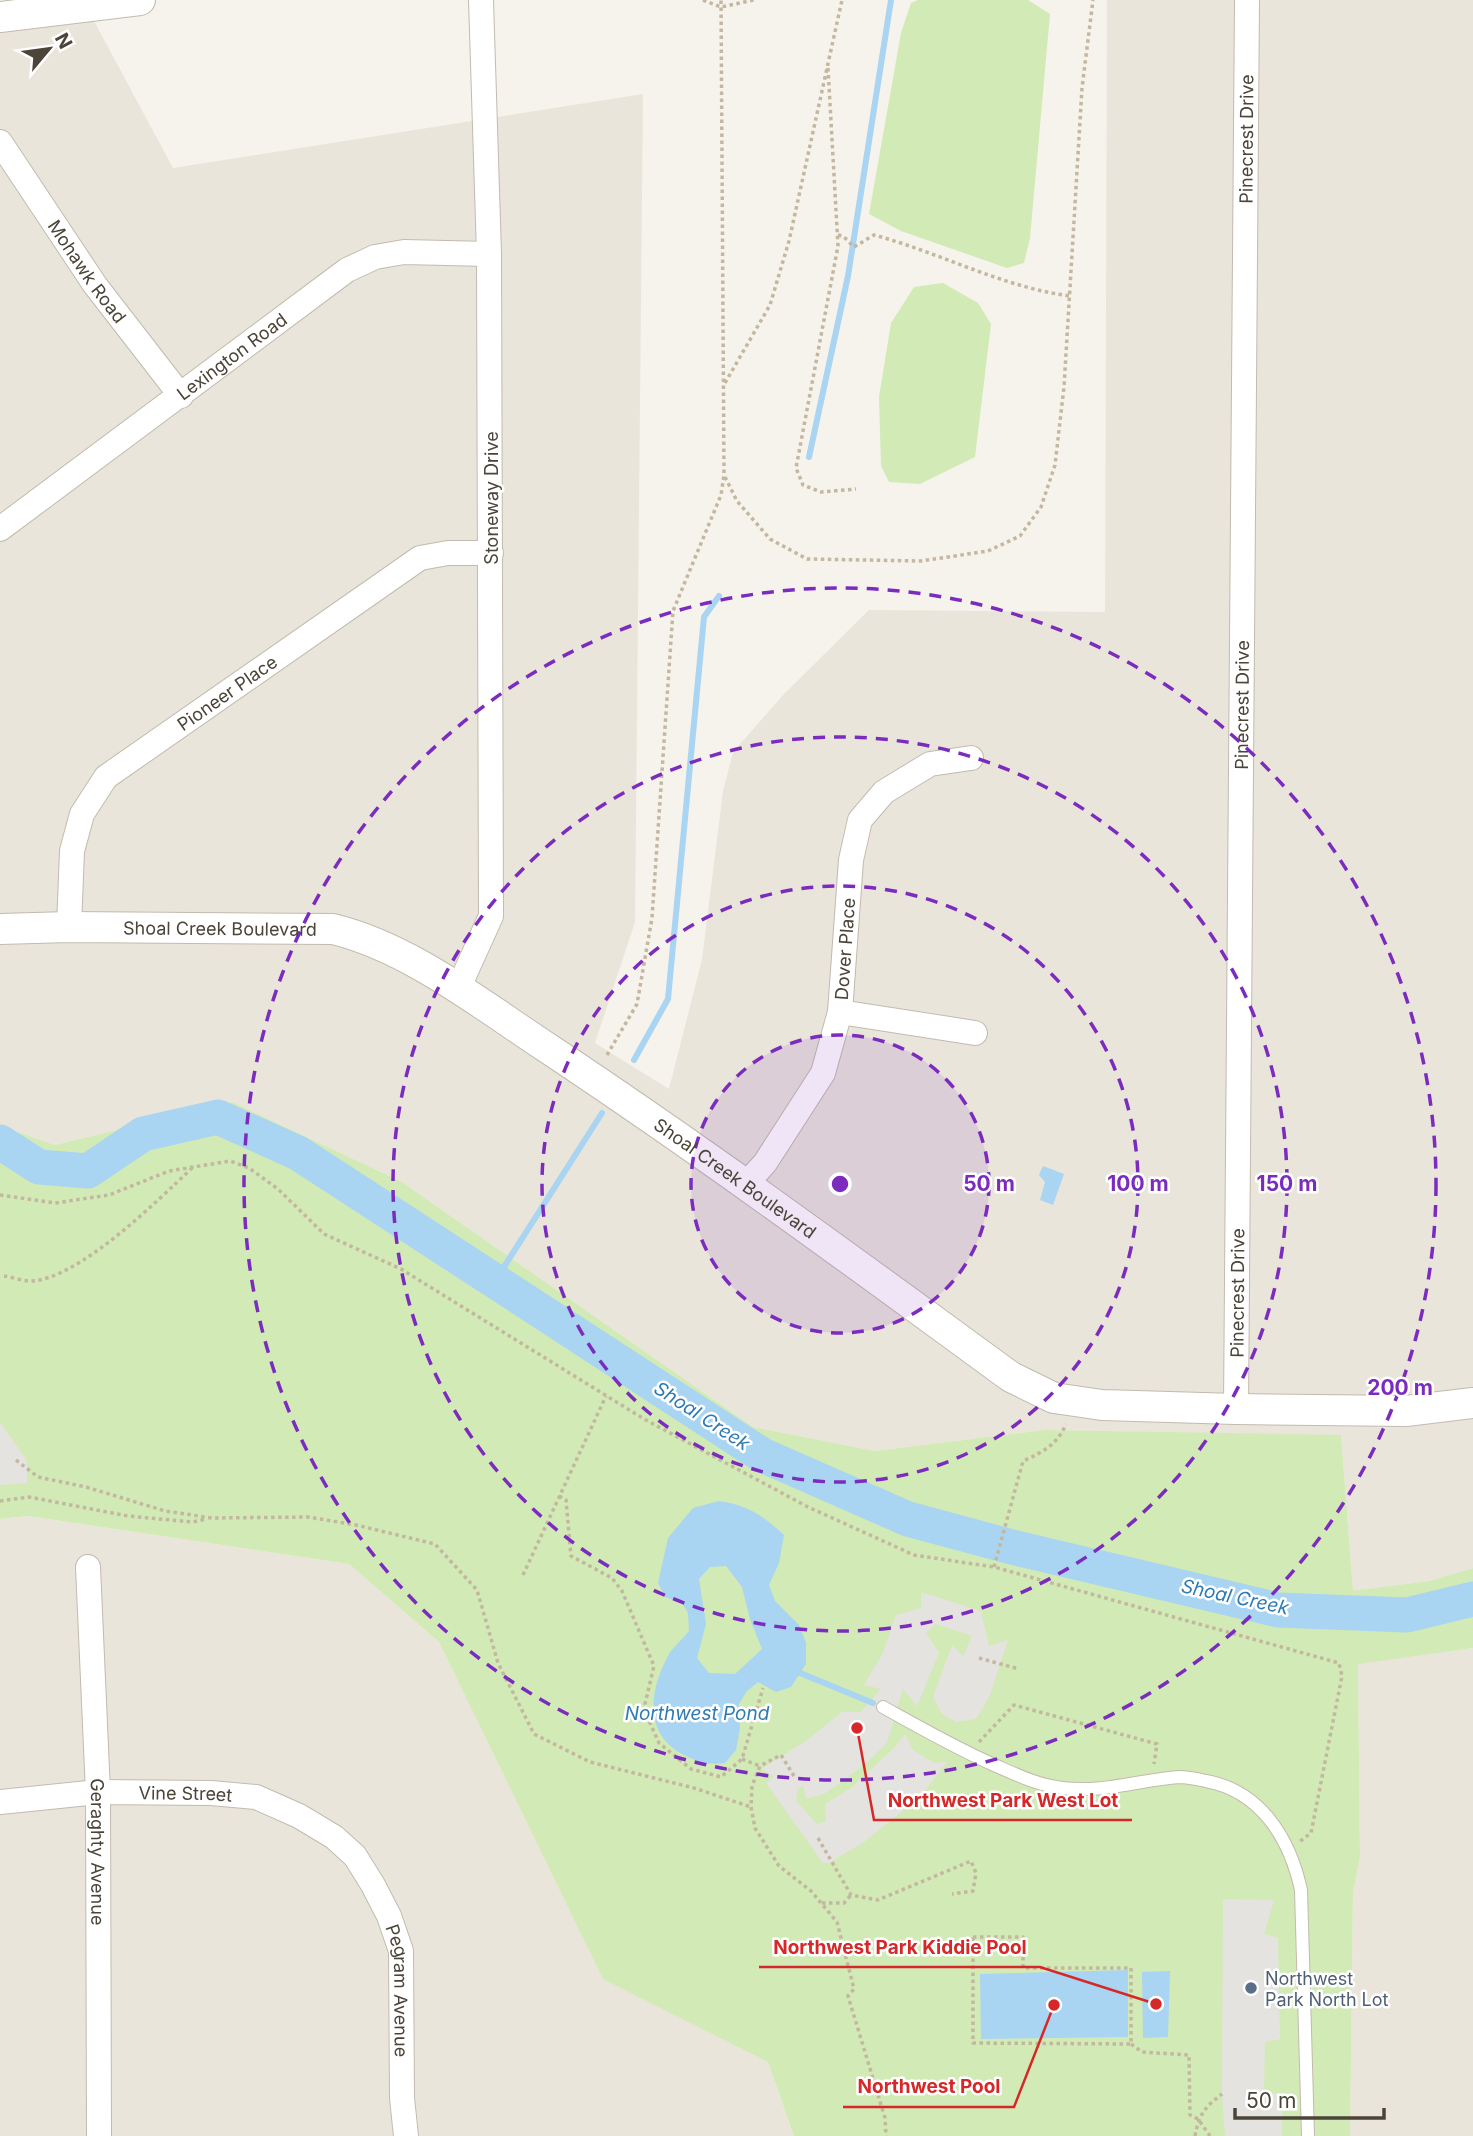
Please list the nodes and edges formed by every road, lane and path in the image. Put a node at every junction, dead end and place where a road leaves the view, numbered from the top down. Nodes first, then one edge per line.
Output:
1 (140, 0) edge
2 (481, 0) edge
3 (703, 0) edge
4 (721, 0) edge
5 (754, 0) edge
6 (842, 0) edge
7 (1093, 0) edge
8 (1247, 0) edge
9 (721, 7) junction
10 (0, 17) edge
11 (828, 68) junction
12 (0, 142) edge
13 (838, 235) junction
14 (489, 254) junction
15 (1070, 296) junction
16 (723, 385) junction
17 (181, 396) junction
18 (724, 475) junction
19 (856, 489) dead end
20 (0, 529) edge
21 (491, 553) junction
22 (971, 758) dead end
23 (69, 927) junction
24 (0, 929) edge
25 (458, 989) junction
26 (840, 1012) junction
27 (975, 1032) dead end
28 (607, 1055) dead end
29 (194, 1167) junction
30 (746, 1184) junction
31 (0, 1195) edge
32 (4, 1276) dead end
33 (606, 1396) junction
34 (1473, 1403) edge
35 (1236, 1409) junction
36 (1066, 1423) dead end
37 (16, 1460) dead end
38 (559, 1496) junction
39 (0, 1501) edge
40 (212, 1518) junction
41 (88, 1567) dead end
42 (994, 1567) junction
43 (523, 1575) dead end
44 (979, 1658) dead end
45 (1019, 1669) dead end
46 (763, 1688) dead end
47 (883, 1707) dead end
48 (968, 1753) junction
49 (742, 1759) junction
50 (760, 1766) junction
51 (794, 1776) dead end
52 (1152, 1780) junction
53 (98, 1792) junction
54 (0, 1802) edge
55 (751, 1807) junction
56 (818, 1838) dead end
57 (1288, 1848) junction
58 (355, 1856) joint
59 (952, 1894) dead end
60 (851, 1895) junction
61 (821, 1903) junction
62 (1131, 2043) junction
63 (1222, 2094) dead end
64 (1198, 2119) junction
65 (99, 2136) edge
66 (406, 2136) edge
67 (886, 2136) edge
68 (1195, 2136) edge
69 (1210, 2136) edge
70 (1308, 2136) edge

1 - 10 street
2 - 14 street, Stoneway Drive
3 - 9 path
4 - 9 path
5 - 9 path
6 - 11 path
7 - 15 path
8 - 35 street, Pinecrest Drive
9 - 16 path
11 - 13 path
11 - 16 path
12 - 17 street, Mohawk Road
13 - 15 path
13 - 19 path
14 - 17 street, Lexington Road
14 - 21 street, Stoneway Drive
15 - 18 path
16 - 18 path
17 - 20 street, Lexington Road
18 - 28 path
21 - 23 street, Pioneer Place
21 - 25 street, Stoneway Drive
22 - 26 street, Dover Place
23 - 24 street, Shoal Creek Boulevard
23 - 25 street, Shoal Creek Boulevard
25 - 30 street, Shoal Creek Boulevard
26 - 27 street
26 - 30 street, Dover Place
29 - 31 path
29 - 32 path
29 - 33 path
30 - 35 street, Shoal Creek Boulevard
33 - 38 path
33 - 42 path
34 - 35 street, Shoal Creek Boulevard
36 - 42 path
37 - 40 path
38 - 43 path
38 - 49 path
39 - 40 path
40 - 55 path
41 - 53 street, Geraghty Avenue
42 - 57 path
44 - 45 path
46 - 49 path
47 - 48 lane
48 - 52 lane
48 - 52 path
49 - 50 path
50 - 51 path
50 - 55 path
52 - 57 lane
53 - 54 street, Vine Street
53 - 58 street, Vine Street
53 - 65 street, Geraghty Avenue
55 - 61 path
56 - 60 path
57 - 70 lane
58 - 66 street, Pegram Avenue
59 - 60 path
60 - 61 path
61 - 67 path
62 - 62 path
62 - 64 path
63 - 64 path
64 - 68 path
64 - 69 path

